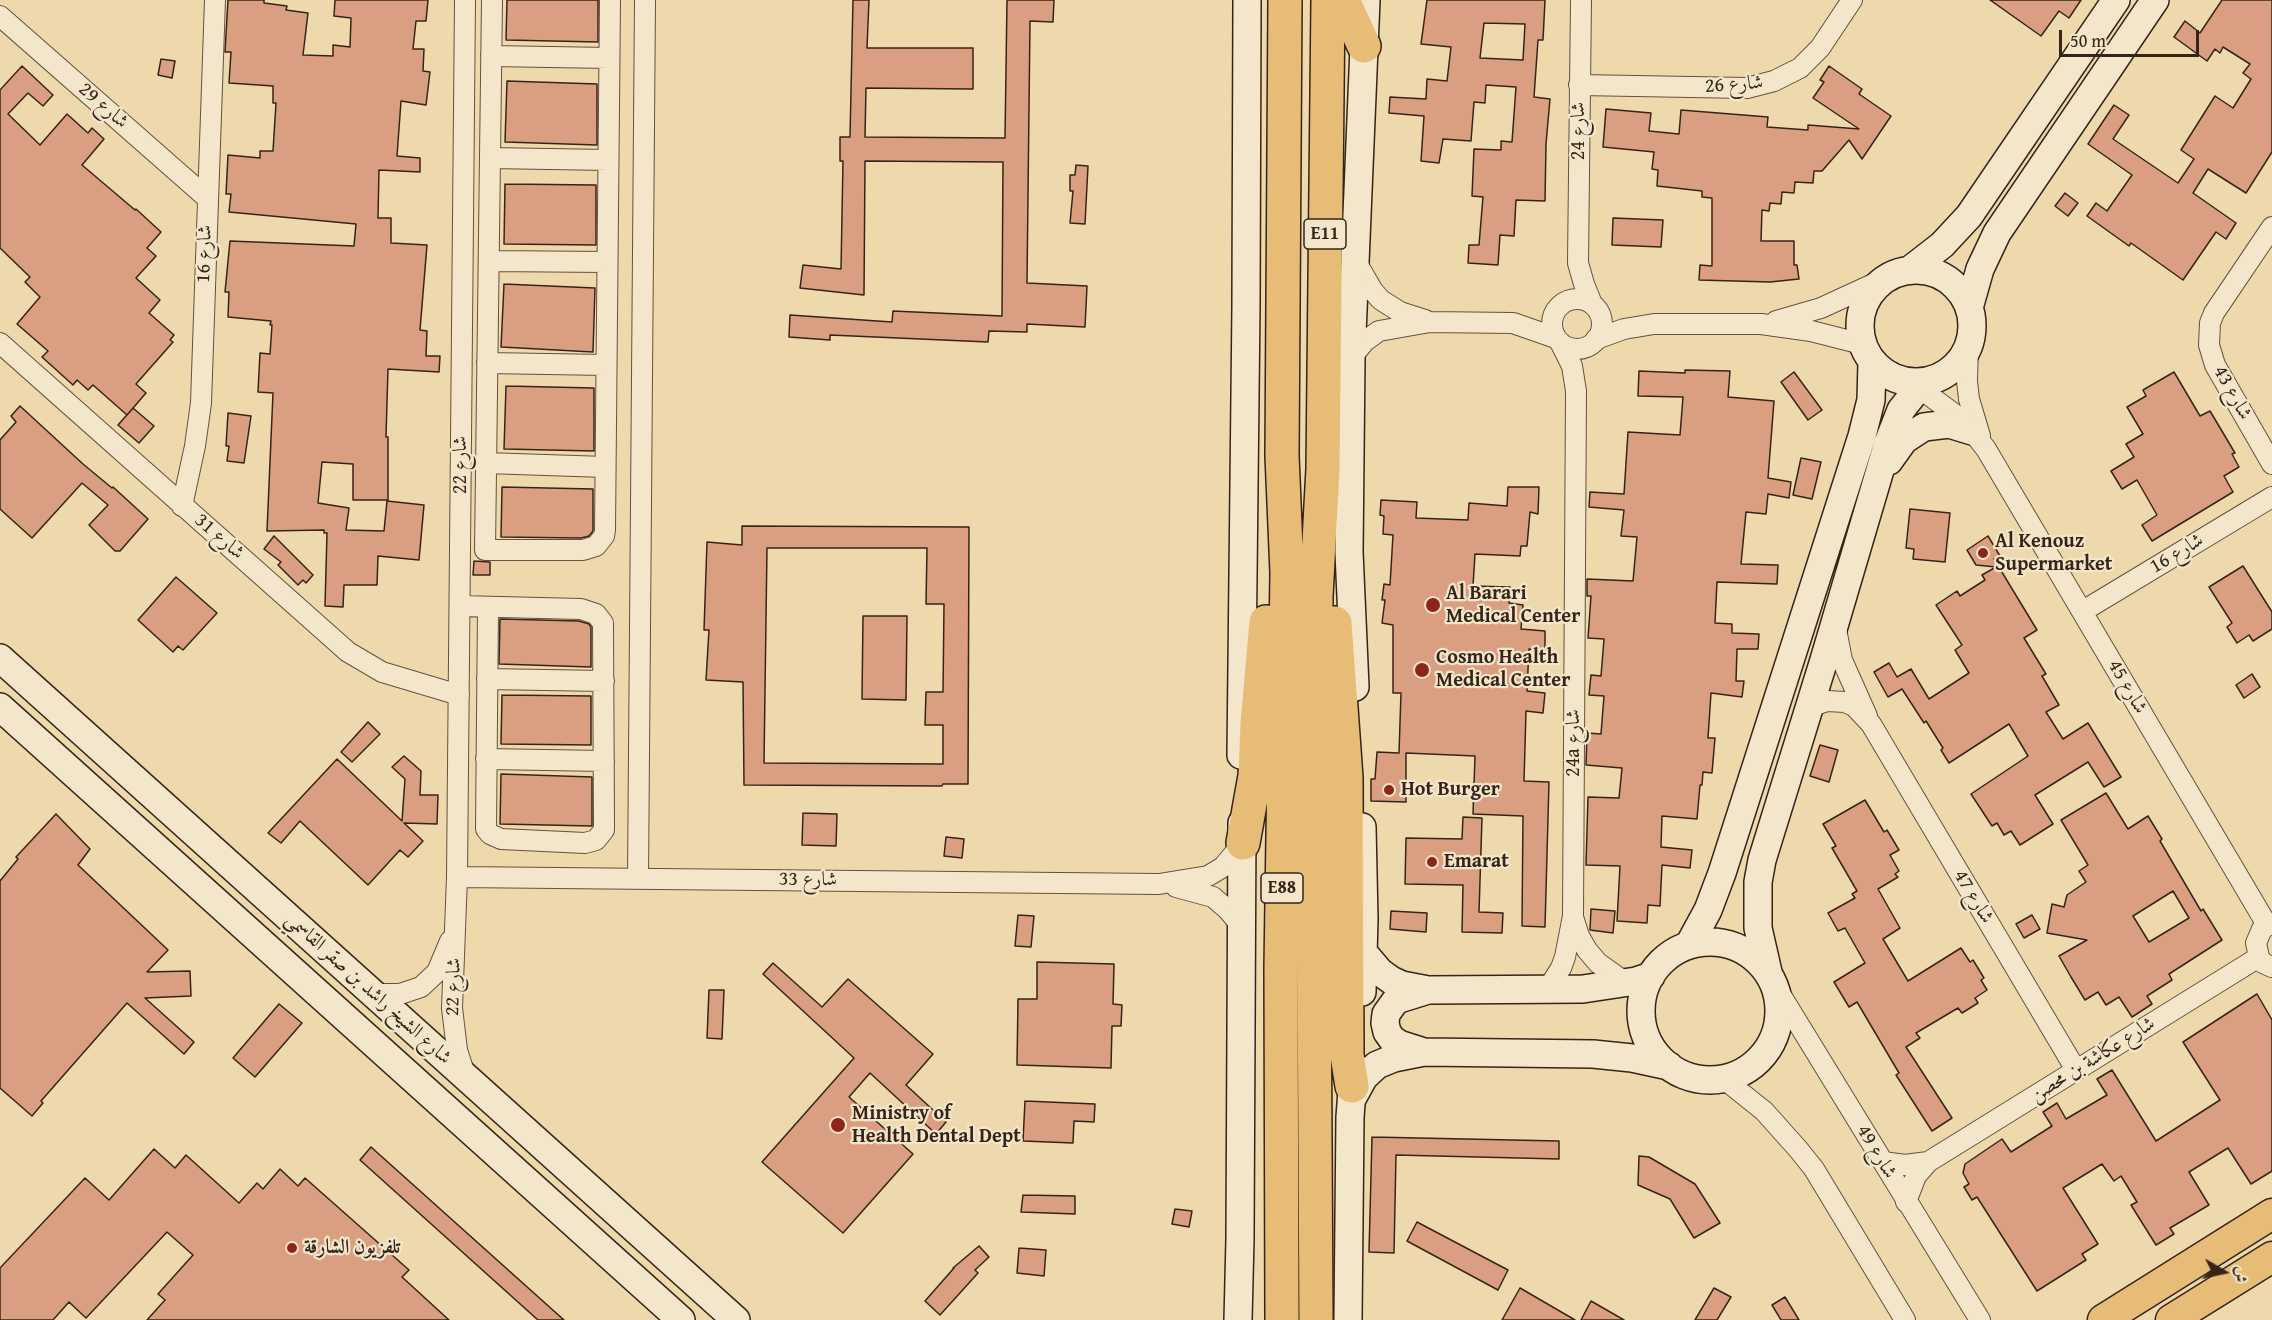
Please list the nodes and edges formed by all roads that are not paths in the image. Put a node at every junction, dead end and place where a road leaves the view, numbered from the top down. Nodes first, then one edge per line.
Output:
1 (215, 0) edge
2 (465, 0) edge
3 (492, 0) edge
4 (610, 0) edge
5 (645, 0) edge
6 (1247, 0) edge
7 (1285, 0) edge
8 (1328, 0) edge
9 (1343, 0) edge
10 (1366, 0) edge
11 (1581, 0) edge
12 (1852, 0) edge
13 (2155, 0) edge
14 (2107, 7) edge
15 (0, 15) edge
16 (1364, 46) junction
17 (491, 56) junction
18 (609, 58) junction
19 (1579, 85) junction
20 (490, 158) junction
21 (608, 160) junction
22 (206, 197) junction
23 (2272, 227) edge
24 (1355, 260) junction
25 (489, 261) junction
26 (607, 262) junction
27 (1578, 263) junction
28 (1911, 269) junction
29 (1884, 279) junction
30 (1560, 306) junction
31 (1595, 306) junction
32 (1969, 308) junction
33 (1430, 322) junction
34 (1513, 323) junction
35 (1654, 324) junction
36 (1761, 324) junction
37 (1558, 341) junction
38 (1594, 341) junction
39 (0, 343) edge
40 (1968, 346) junction
41 (1867, 353) junction
42 (1351, 358) junction
43 (488, 363) junction
44 (606, 365) junction
45 (1917, 383) junction
46 (1576, 391) junction
47 (1979, 440) junction
48 (1282, 456) junction
49 (486, 464) junction
50 (2272, 464) edge
51 (605, 467) junction
52 (1323, 469) junction
53 (1877, 480) junction
54 (2272, 497) edge
55 (182, 506) junction
56 (485, 549) junction
57 (460, 550) junction
58 (460, 606) junction
59 (488, 607) junction
60 (2083, 611) junction
61 (1835, 621) junction
62 (0, 658) edge
63 (487, 680) junction
64 (604, 681) junction
65 (459, 695) junction
66 (0, 707) edge
67 (1809, 708) junction
68 (1870, 724) junction
69 (486, 759) junction
70 (604, 761) junction
71 (1243, 843) junction
72 (457, 876) junction
73 (638, 879) junction
74 (1159, 884) junction
75 (1573, 916) junction
76 (2270, 924) edge
77 (1242, 927) junction
78 (454, 930) junction
79 (1689, 945) junction
80 (1363, 951) junction
81 (2265, 962) edge
82 (1771, 978) junction
83 (1638, 980) junction
84 (1428, 990) junction
85 (1547, 990) junction
86 (374, 994) junction
87 (1424, 1052) junction
88 (1669, 1066) junction
89 (2076, 1070) junction
90 (467, 1079) junction
91 (1724, 1079) junction
92 (1352, 1093) junction
93 (1882, 1162) junction
94 (1928, 1162) junction
95 (1906, 1202) junction
96 (2272, 1214) edge
97 (580, 1229) junction
98 (661, 1252) junction
99 (2272, 1257) edge
100 (681, 1320) edge
101 (736, 1320) edge
102 (1238, 1320) edge
103 (1282, 1320) edge
104 (1317, 1320) edge
105 (1348, 1320) edge
106 (1905, 1320) edge
107 (1980, 1320) edge
108 (2103, 1320) edge
109 (2171, 1320) edge

1 - 22 street, شارع 16
2 - 57 street, شارع 22
3 - 17 street
4 - 18 street
5 - 73 street
6 - 71 street
7 - 48 highway, E11
8 - 52 highway, E11
9 - 16 highway
10 - 16 street
11 - 19 street, شارع 24
12 - 19 street, شارع 26
13 - 32 street
14 - 28 street
15 - 22 street, شارع 29
16 - 24 street
17 - 18 street
17 - 20 street
18 - 21 street
19 - 27 street, شارع 24
20 - 21 street
20 - 25 street
21 - 26 street
22 - 55 street, شارع 16
23 - 50 street, شارع 43
24 - 33 street
24 - 42 street
25 - 26 street
25 - 43 street
26 - 44 street
27 - 30 street, شارع 24
27 - 31 street, شارع 24
28 - 29 street
28 - 32 street
29 - 36 street
29 - 41 street
30 - 31 street
30 - 34 street
30 - 37 street
31 - 35 street
31 - 38 street
32 - 40 street
33 - 34 street
33 - 42 street
34 - 37 street
35 - 36 street
35 - 38 street
36 - 41 street
37 - 38 street
37 - 46 street, 24a شارع
38 - 46 street, 24a شارع
39 - 55 street, شارع 31
40 - 45 street
40 - 47 street, شارع 45
41 - 45 street
41 - 79 street
42 - 80 street
43 - 44 street
43 - 49 street
44 - 51 street
45 - 47 street, شارع 45
45 - 53 street
46 - 75 street, 24a شارع
47 - 53 street
47 - 60 street, شارع 45
48 - 71 highway
48 - 103 highway, E88
49 - 51 street
49 - 56 street
51 - 56 street
52 - 92 highway
52 - 104 highway, E88
53 - 61 street
54 - 60 street, شارع 16
55 - 65 street, شارع 31
56 - 57 street
57 - 58 street, شارع 22
58 - 59 street
58 - 65 street, شارع 22
59 - 63 street
59 - 64 street
60 - 76 street, شارع 45
61 - 67 street
61 - 68 street, شارع 47
62 - 86 street, شارع الشيخ راشد بن صقر القاسمي
63 - 64 street
63 - 69 street
64 - 70 street
65 - 72 street, شارع 22
66 - 97 street, شارع الشيخ راشد بن صقر القاسمي
67 - 68 street, شارع 47
67 - 82 street
68 - 89 street, شارع 47
69 - 70 street
69 - 70 street
71 - 74 street, شارع 33
71 - 77 street
72 - 73 street, شارع 33
72 - 78 street, شارع 22
73 - 74 street, شارع 33
74 - 77 street, شارع 33
75 - 83 street, 24a شارع
75 - 85 street, 24a شارع
76 - 81 street
77 - 102 street
78 - 86 street, شارع 22
78 - 90 street, شارع 22
79 - 82 street
79 - 83 street
80 - 84 street
80 - 92 street
81 - 89 street, شارع عكاشة بن محصن
82 - 91 street
82 - 93 street, شارع 49
83 - 85 street
83 - 88 street
84 - 85 street
84 - 87 street
86 - 90 street, شارع الشيخ راشد بن صقر القاسمي
87 - 88 street
87 - 92 street
88 - 91 street
89 - 94 street, شارع عكاشة بن محصن
90 - 98 street, شارع الشيخ راشد بن صقر القاسمي
91 - 106 street
92 - 105 street
93 - 94 street, شارع عكاشة بن محصن
93 - 95 street, شارع 49
94 - 95 street, شارع عكاشة بن محصن
95 - 107 street, شارع 49
96 - 108 main road
97 - 98 street
97 - 100 street, شارع الشيخ راشد بن صقر القاسمي
98 - 101 street, شارع الشيخ راشد بن صقر القاسمي
99 - 109 main road

